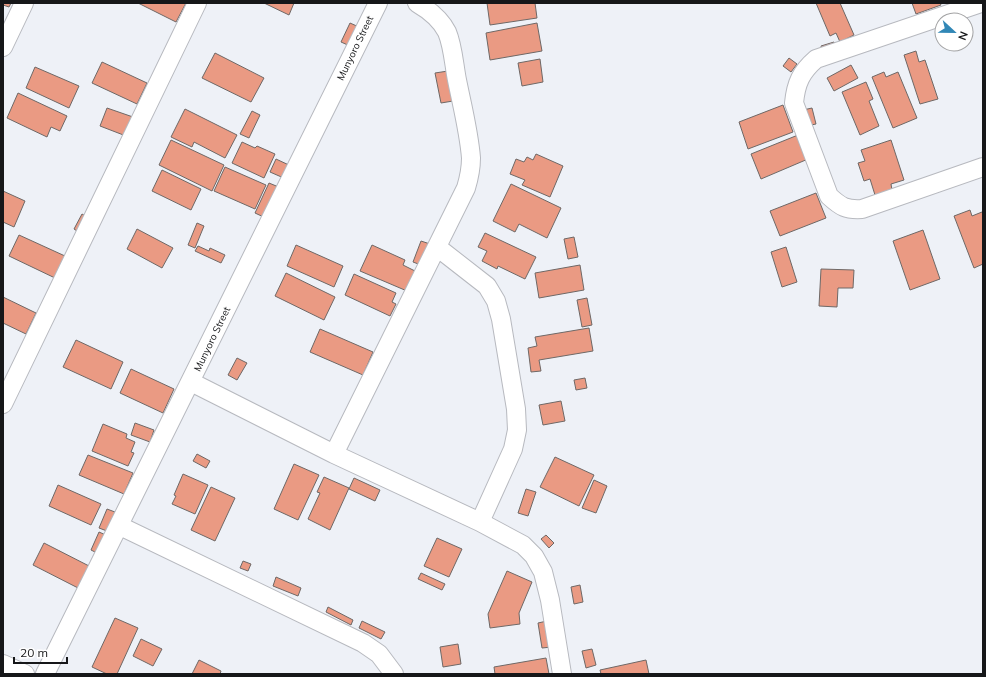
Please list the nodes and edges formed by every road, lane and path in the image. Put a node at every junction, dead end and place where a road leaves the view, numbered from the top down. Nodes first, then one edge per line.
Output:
1 (24, 3) edge
2 (196, 3) edge
3 (378, 3) edge
4 (417, 3) edge
5 (981, 3) edge
6 (3, 47) edge
7 (983, 167) edge
8 (437, 247) junction
9 (191, 382) junction
10 (3, 404) edge
11 (334, 454) junction
12 (480, 522) junction
13 (120, 526) junction
14 (3, 664) edge
15 (24, 674) edge
16 (45, 674) edge
17 (394, 674) edge
18 (562, 674) edge

1 - 6 street
2 - 10 street
3 - 9 street, Munyoro Street
4 - 8 street
5 - 7 street
8 - 11 street
8 - 12 street
9 - 11 street
9 - 13 street, Munyoro Street
11 - 12 street
12 - 18 street
13 - 16 street, Munyoro Street
13 - 17 street
14 - 15 street

